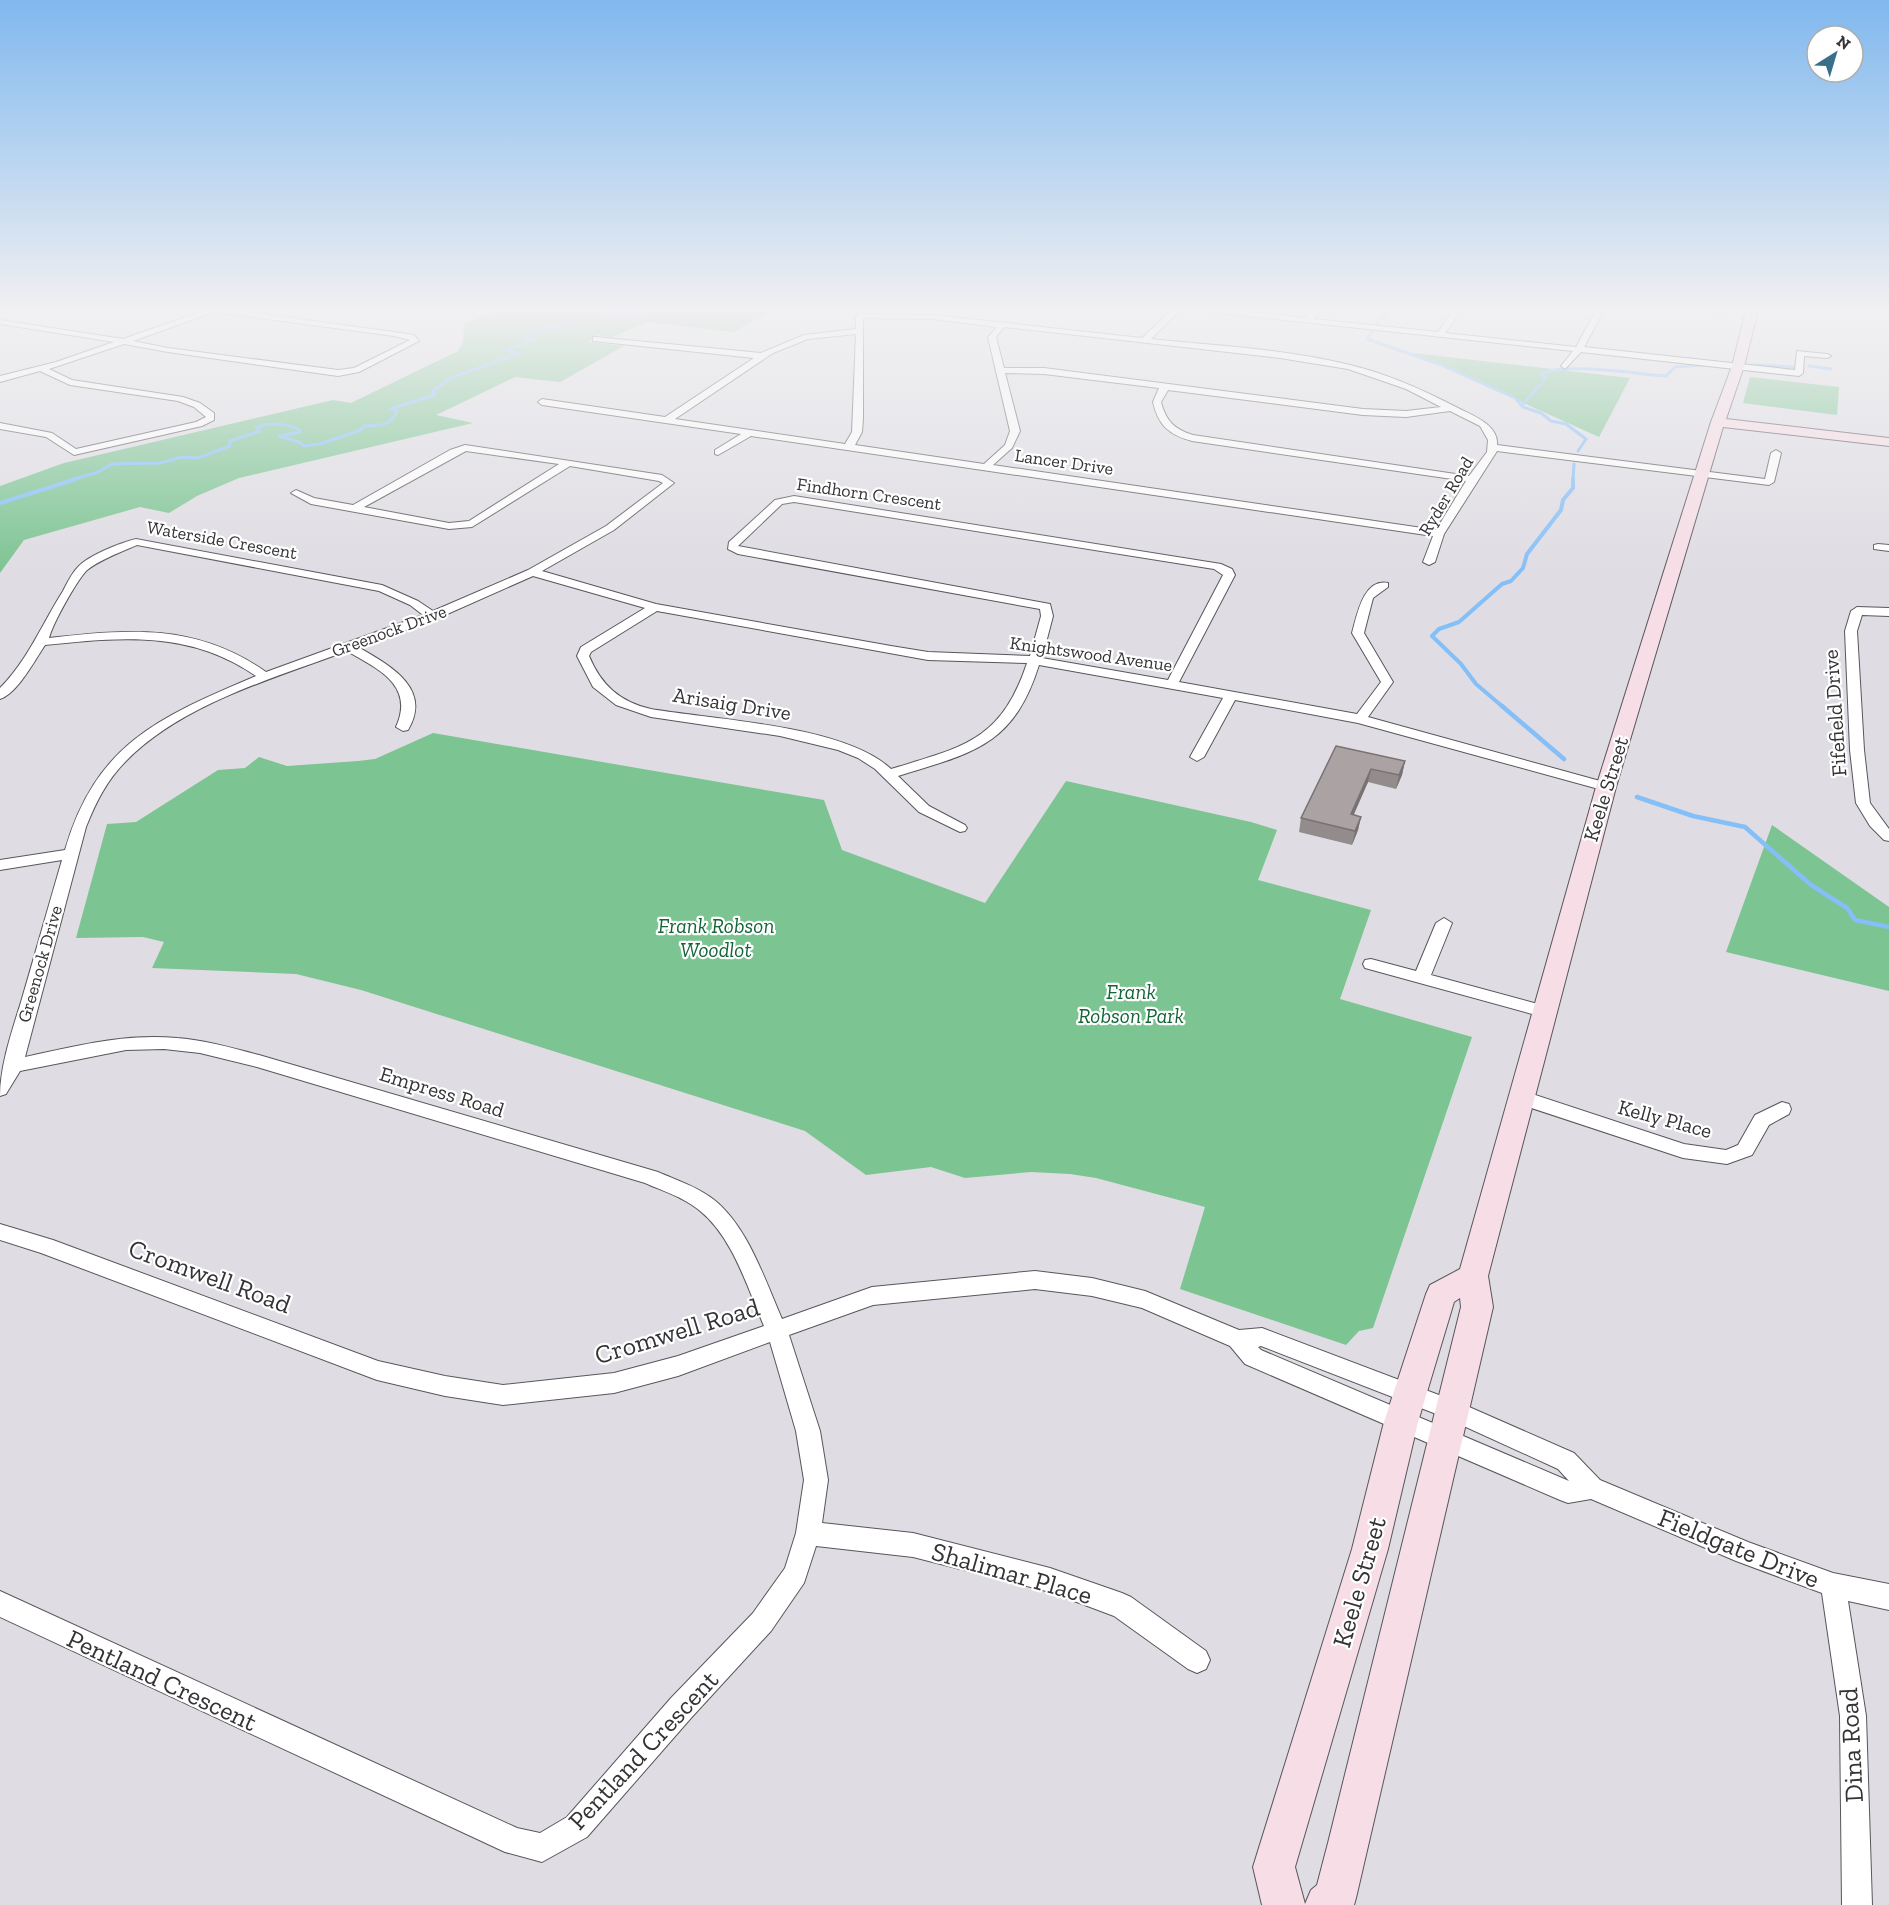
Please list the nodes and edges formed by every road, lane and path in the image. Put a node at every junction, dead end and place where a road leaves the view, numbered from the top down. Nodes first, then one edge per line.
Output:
1 (160, 396) edge
2 (703, 396) edge
3 (858, 396) edge
4 (1006, 396) edge
5 (1160, 396) edge
6 (1240, 396) edge
7 (1426, 396) edge
8 (1727, 396) edge
9 (542, 402) dead end
10 (1452, 408) junction
11 (666, 421) junction
12 (1718, 422) junction
13 (0, 426) edge
14 (749, 433) junction
15 (1889, 442) edge
16 (1492, 447) junction
17 (850, 448) junction
18 (718, 452) dead end
19 (1776, 453) dead end
20 (568, 463) junction
21 (986, 467) junction
22 (1704, 475) junction
23 (1472, 479) junction
24 (296, 493) dead end
25 (354, 509) junction
26 (1439, 534) junction
27 (1429, 562) dead end
28 (532, 572) junction
29 (1384, 585) dead end
30 (655, 607) junction
31 (1889, 612) edge
32 (432, 616) junction
33 (41, 642) junction
34 (347, 646) junction
35 (1034, 660) junction
36 (265, 677) junction
37 (1172, 684) junction
38 (0, 695) edge
39 (1230, 696) junction
40 (1360, 719) junction
41 (403, 727) dead end
42 (1197, 757) dead end
43 (889, 774) junction
44 (1606, 787) junction
45 (960, 828) dead end
46 (1889, 837) edge
47 (70, 854) junction
48 (0, 865) edge
49 (1444, 922) dead end
50 (1371, 964) dead end
51 (1421, 978) junction
52 (1543, 1011) junction
53 (14, 1066) junction
54 (0, 1089) edge
55 (1520, 1096) junction
56 (1782, 1109) dead end
57 (0, 1232) edge
58 (1473, 1276) junction
59 (777, 1331) junction
60 (1238, 1339) junction
61 (1406, 1407) junction
62 (1448, 1426) junction
63 (1592, 1488) junction
64 (808, 1533) junction
65 (1833, 1585) junction
66 (1889, 1597) edge
67 (0, 1604) edge
68 (1197, 1660) dead end
69 (1284, 1905) edge
70 (1326, 1905) edge
71 (1857, 1905) edge

1 - 13 street
2 - 11 street
3 - 17 street
4 - 21 street
5 - 23 street
6 - 10 street
7 - 10 street
8 - 12 main road, Keele Street
9 - 11 street, Lancer Drive
10 - 16 street
11 - 14 street, Lancer Drive
12 - 15 main road
12 - 22 main road, Keele Street
14 - 17 street, Lancer Drive
14 - 18 street
16 - 22 street
16 - 23 street, Ryder Road
17 - 21 street, Lancer Drive
19 - 22 street
20 - 25 street, Greenock Drive
20 - 25 street
20 - 28 street, Greenock Drive
21 - 26 street, Lancer Drive
22 - 44 main road, Keele Street
23 - 26 street, Ryder Road
24 - 25 street
26 - 27 street, Ryder Road
28 - 30 street, Knightswood Avenue
28 - 32 street, Greenock Drive
29 - 40 street
30 - 35 street, Knightswood Avenue
30 - 43 street, Arisaig Drive
31 - 46 street, Fifefield Drive
32 - 33 street, Waterside Crescent
32 - 34 street, Greenock Drive
33 - 36 street
33 - 38 street, Waterside Crescent
34 - 36 street, Greenock Drive
34 - 41 street
35 - 37 street, Knightswood Avenue
35 - 37 street, Findhorn Crescent
35 - 43 street
36 - 47 street, Greenock Drive
37 - 39 street, Knightswood Avenue
39 - 40 street, Knightswood Avenue
39 - 42 street
40 - 44 street, Knightswood Avenue
43 - 45 street, Arisaig Drive
44 - 52 main road, Keele Street
47 - 48 street
47 - 53 street, Greenock Drive
49 - 51 street
50 - 51 street
51 - 52 street
52 - 55 main road, Keele Street
53 - 54 street, Greenock Drive
53 - 59 street, Empress Road
55 - 56 street, Kelly Place
55 - 58 main road, Keele Street
57 - 59 street, Cromwell Road
58 - 61 main road, Keele Street
58 - 62 main road, Keele Street
59 - 60 street, Cromwell Road
59 - 64 street, Pentland Crescent
60 - 61 street, Cromwell Road
60 - 61 street, Cromwell Road
61 - 62 street, Fieldgate Drive
61 - 62 street, Fieldgate Drive
61 - 69 main road, Keele Street
62 - 63 street, Fieldgate Drive
62 - 63 street, Fieldgate Drive
62 - 70 main road, Keele Street
63 - 65 street, Fieldgate Drive
64 - 67 street, Pentland Crescent
64 - 68 street, Shalimar Place
65 - 66 street, Fieldgate Drive
65 - 71 street, Dina Road

